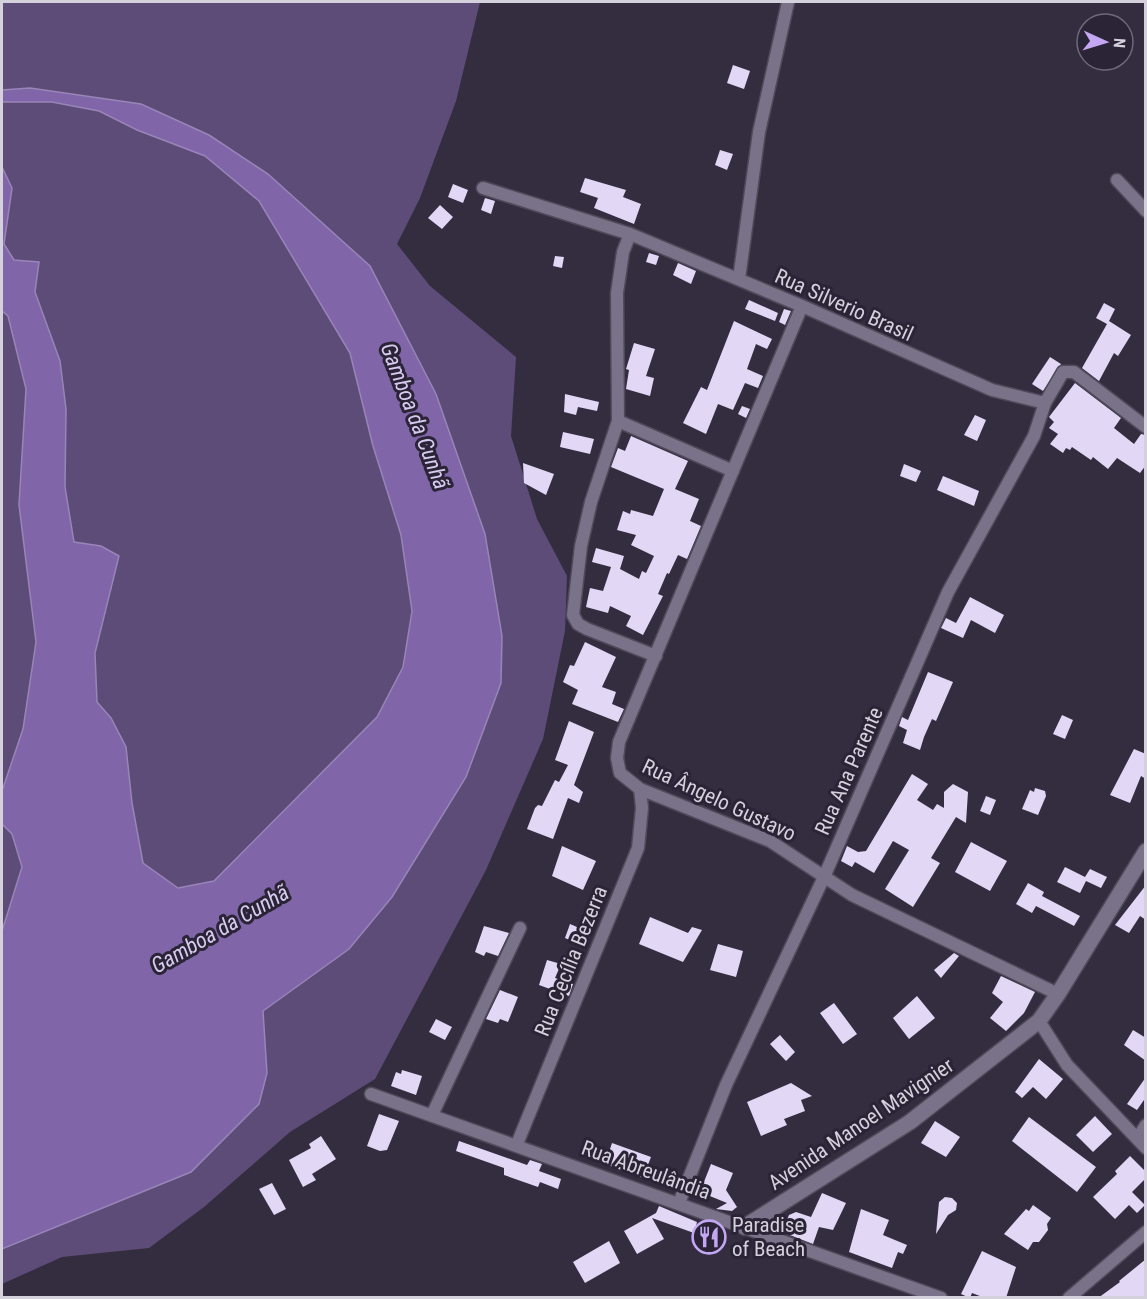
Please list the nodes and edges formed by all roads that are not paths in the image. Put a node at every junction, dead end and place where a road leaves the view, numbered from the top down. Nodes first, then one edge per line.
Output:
1 (788, 2) edge
2 (1117, 180) dead end
3 (483, 188) dead end
4 (1146, 211) edge
5 (630, 234) junction
6 (739, 279) junction
7 (802, 306) junction
8 (1045, 403) junction
9 (618, 421) junction
10 (1146, 427) edge
11 (733, 471) junction
12 (656, 656) junction
13 (640, 789) junction
14 (1146, 851) edge
15 (824, 877) junction
16 (520, 928) dead end
17 (1058, 994) junction
18 (1039, 1021) junction
19 (371, 1094) dead end
20 (432, 1115) junction
21 (1146, 1125) edge
22 (1141, 1143) edge
23 (517, 1144) junction
24 (679, 1203) junction
25 (744, 1227) junction
26 (1146, 1232) edge
27 (941, 1298) edge
28 (1069, 1298) edge

1 - 6 street
2 - 4 street
3 - 5 street, Rua Silverio Brasil
5 - 6 street, Rua Silverio Brasil
5 - 9 street
6 - 7 street, Rua Silverio Brasil
7 - 8 street, Rua Silverio Brasil
7 - 11 street, Rua Ângelo Gustavo
8 - 10 street, Rua Ana Parente
8 - 15 street, Rua Ana Parente
9 - 11 street
9 - 12 street
11 - 12 street, Rua Ângelo Gustavo
12 - 13 street, Rua Ângelo Gustavo
13 - 15 street, Rua Ângelo Gustavo
13 - 23 street, Rua Cecília Bezerra
14 - 17 street, Avenida Manoel Mavignier
15 - 17 street, Rua Ângelo Gustavo
15 - 24 street, Rua Ana Parente
16 - 20 street
17 - 18 street, Avenida Manoel Mavignier
18 - 22 street
18 - 25 street, Avenida Manoel Mavignier
19 - 20 street, Rua Abreulândia
20 - 23 street, Rua Abreulândia
21 - 22 street
23 - 24 street, Rua Abreulândia
24 - 25 street, Rua Abreulândia
25 - 27 street, Rua Abreulândia
26 - 28 street

